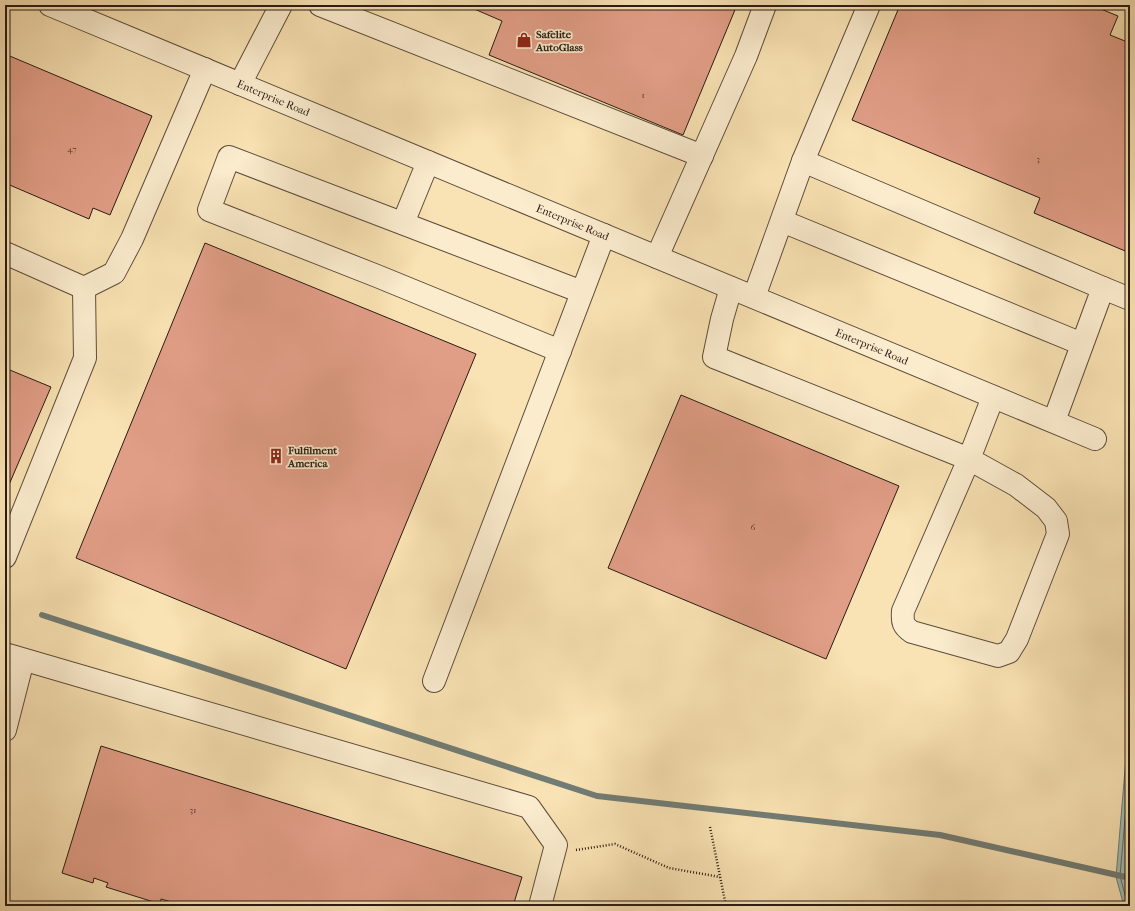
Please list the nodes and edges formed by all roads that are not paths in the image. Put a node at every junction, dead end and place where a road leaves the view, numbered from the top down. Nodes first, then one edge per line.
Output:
1 (50, 5) edge
2 (281, 5) edge
3 (320, 5) edge
4 (765, 5) edge
5 (869, 5) edge
6 (205, 69) junction
7 (240, 84) junction
8 (702, 156) junction
9 (803, 161) junction
10 (428, 162) junction
11 (782, 221) junction
12 (403, 223) junction
13 (604, 235) junction
14 (5, 253) edge
15 (657, 257) junction
16 (84, 288) junction
17 (731, 288) junction
18 (1103, 288) junction
19 (582, 292) junction
20 (754, 297) junction
21 (1130, 299) edge
22 (1082, 344) junction
23 (560, 351) junction
24 (993, 397) junction
25 (1054, 421) junction
26 (1095, 438) dead end
27 (969, 459) junction
28 (5, 557) edge
29 (14, 657) edge
30 (434, 681) dead end
31 (5, 730) edge
32 (540, 906) edge

1 - 6 street, Enterprise Road
2 - 7 street
3 - 8 street
4 - 8 street
5 - 9 street
6 - 7 street, Enterprise Road
6 - 16 street
7 - 10 street, Enterprise Road
8 - 15 street
9 - 11 street
9 - 18 street
10 - 12 street
10 - 13 street, Enterprise Road
11 - 20 street
11 - 22 street
12 - 19 street
12 - 23 street
13 - 15 street, Enterprise Road
13 - 19 street
14 - 16 street
15 - 17 street, Enterprise Road
16 - 28 street
17 - 20 street, Enterprise Road
17 - 27 street
18 - 21 street
18 - 22 street
19 - 23 street
20 - 24 street, Enterprise Road
22 - 25 street
23 - 30 street
24 - 25 street, Enterprise Road
24 - 27 street
25 - 26 street, Enterprise Road
27 - 27 street
29 - 31 street
29 - 32 street

